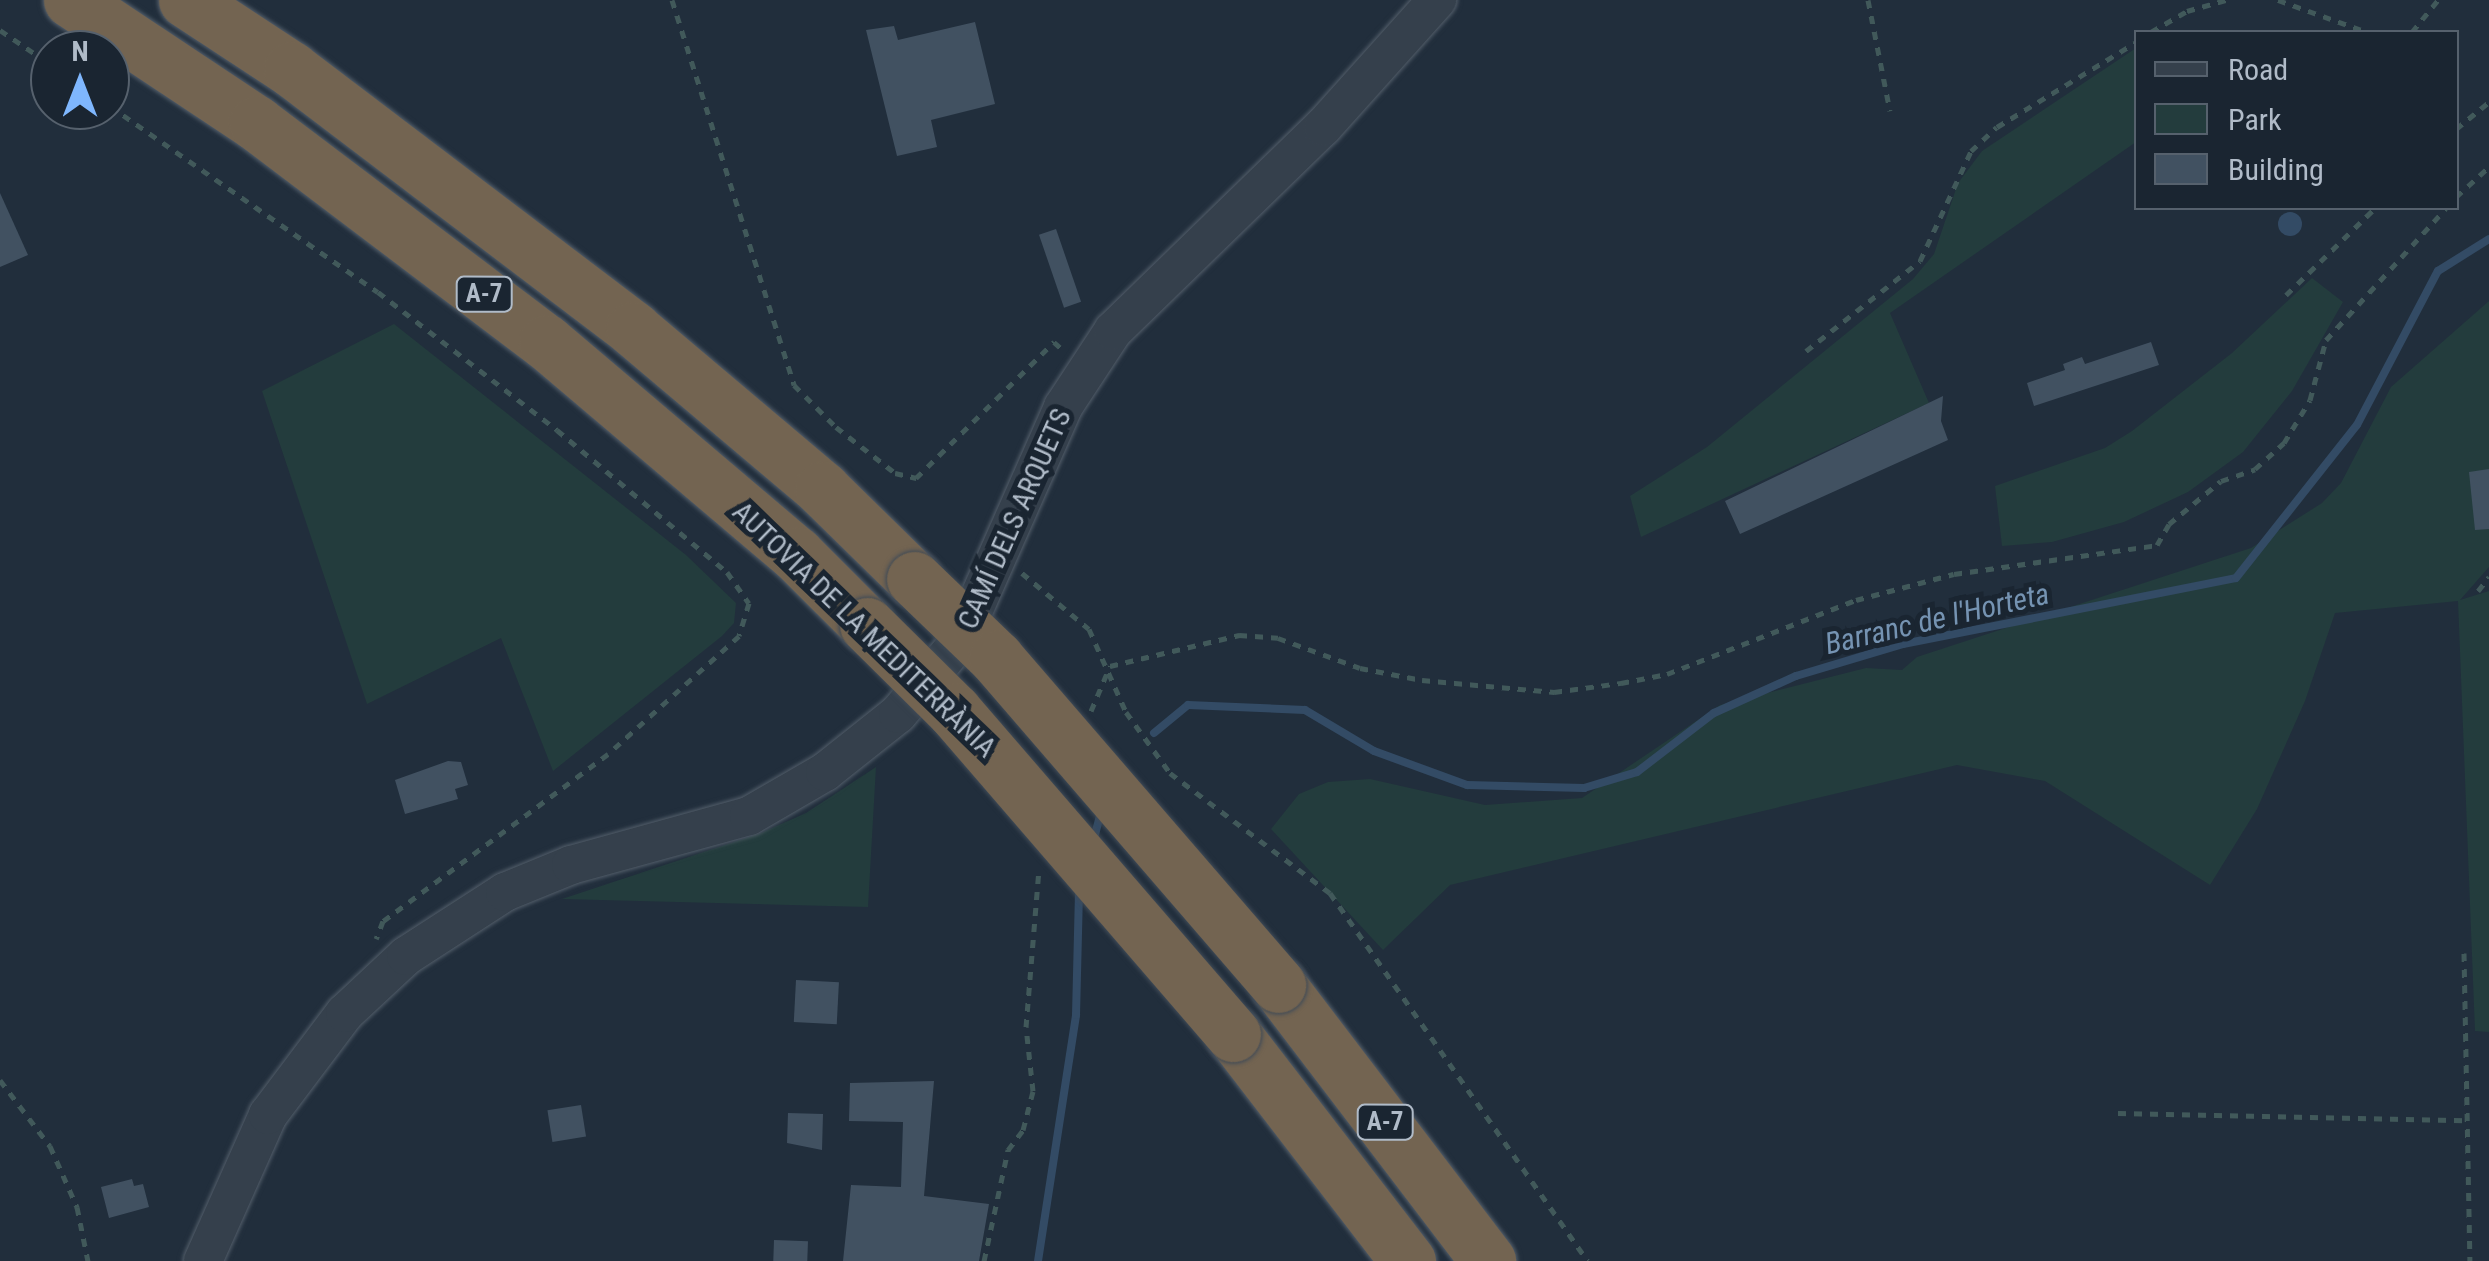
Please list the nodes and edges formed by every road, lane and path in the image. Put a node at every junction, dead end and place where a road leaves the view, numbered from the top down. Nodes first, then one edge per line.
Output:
1 (72, 0) edge
2 (186, 0) edge
3 (672, 0) edge
4 (1437, 0) edge
5 (1868, 0) edge
6 (2226, 0) edge
7 (2278, 0) edge
8 (2438, 0) edge
9 (0, 30) edge
10 (2155, 30) edge
11 (2361, 30) edge
12 (2414, 30) edge
13 (2134, 43) edge
14 (30, 50) edge
15 (2489, 102) edge
16 (1890, 111) dead end
17 (130, 120) edge
18 (2459, 127) edge
19 (2489, 167) edge
20 (2459, 194) edge
21 (2373, 210) edge
22 (2444, 210) edge
23 (2286, 294) dead end
24 (1806, 351) dead end
25 (1086, 371) junction
26 (998, 558) junction
27 (2489, 577) edge
28 (2478, 590) dead end
29 (1110, 666) junction
30 (1087, 719) dead end
31 (1042, 859) dead end
32 (2464, 953) dead end
33 (368, 958) dead end
34 (0, 1080) edge
35 (2118, 1113) dead end
36 (2466, 1120) junction
37 (88, 1261) edge
38 (203, 1261) edge
39 (984, 1261) edge
40 (1408, 1261) edge
41 (1488, 1261) edge
42 (1588, 1261) edge
43 (2470, 1261) edge

1 - 40 highway, AUTOVIA DE LA MEDITERRÀNIA / A-7, bridge
2 - 41 highway, A-7, bridge
3 - 25 path
4 - 25 street, CAMÍ DELS ARQUETS
5 - 16 path
6 - 10 path
7 - 11 path
8 - 12 path
9 - 14 path
13 - 24 path
15 - 18 path
17 - 33 path
19 - 20 path
21 - 23 path
22 - 29 path
25 - 26 street, CAMÍ DELS ARQUETS
26 - 29 path
26 - 38 street, CAMÍ DELS ARQUETS
27 - 28 path
29 - 30 path
29 - 42 path
31 - 39 path
32 - 36 path
34 - 37 path
35 - 36 path
36 - 43 path

